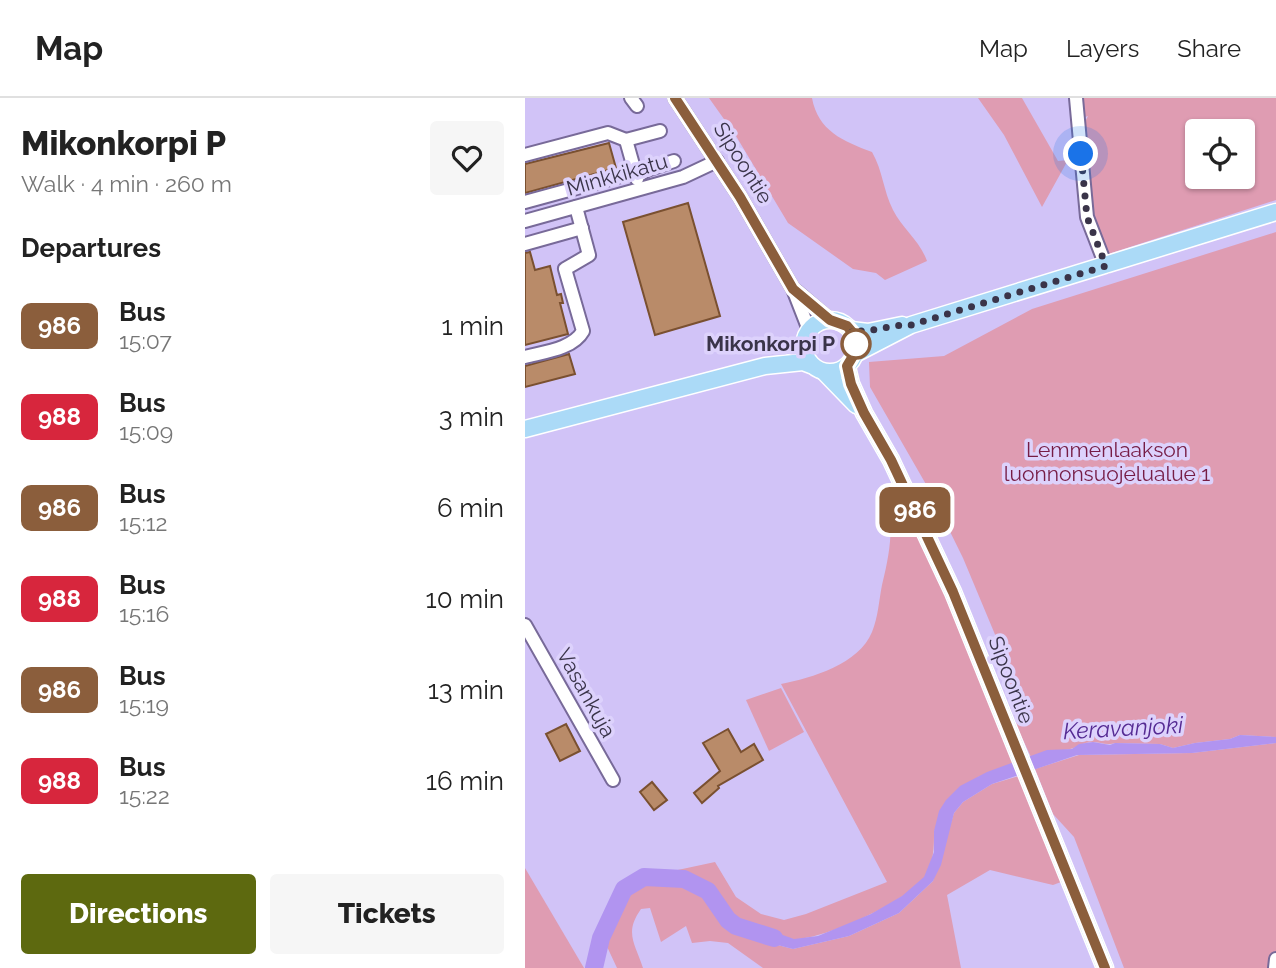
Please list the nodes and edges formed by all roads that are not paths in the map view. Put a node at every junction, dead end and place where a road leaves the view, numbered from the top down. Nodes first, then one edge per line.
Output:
1 (675, 98) edge
2 (1076, 98) edge
3 (660, 131) dead end
4 (626, 140) junction
5 (525, 155) edge
6 (674, 161) dead end
7 (717, 161) junction
8 (637, 179) junction
9 (525, 202) edge
10 (576, 207) junction
11 (1276, 212) edge
12 (527, 221) edge
13 (582, 228) junction
14 (525, 244) edge
15 (1106, 266) junction
16 (793, 289) junction
17 (830, 320) junction
18 (911, 325) junction
19 (851, 330) junction
20 (806, 336) junction
21 (525, 357) edge
22 (851, 360) junction
23 (765, 366) junction
24 (818, 368) junction
25 (864, 413) junction
26 (525, 429) edge
27 (525, 625) edge
28 (613, 780) dead end
29 (1276, 958) edge
30 (1105, 968) edge
31 (1275, 968) edge

1 - 7 street, Sipoontie
2 - 15 street
3 - 4 street
4 - 5 street
4 - 8 street
6 - 8 street
7 - 8 street, Minkkikatu
7 - 16 street, Sipoontie
8 - 9 street
8 - 10 street, Minkkikatu
9 - 12 street
10 - 12 street, Minkkikatu
10 - 13 street
11 - 15 main road
13 - 14 street
13 - 21 street
15 - 18 main road
16 - 17 street, Sipoontie
16 - 20 street, Sipoontie
17 - 19 main road
17 - 20 main road
18 - 19 main road
18 - 22 main road
19 - 22 main road
20 - 23 main road
20 - 24 main road
22 - 24 main road
22 - 25 main road, Sipoontie
23 - 24 main road
23 - 26 main road
24 - 25 main road, Sipoontie
25 - 30 main road, Sipoontie
27 - 28 street, Vasankuja
29 - 31 street

